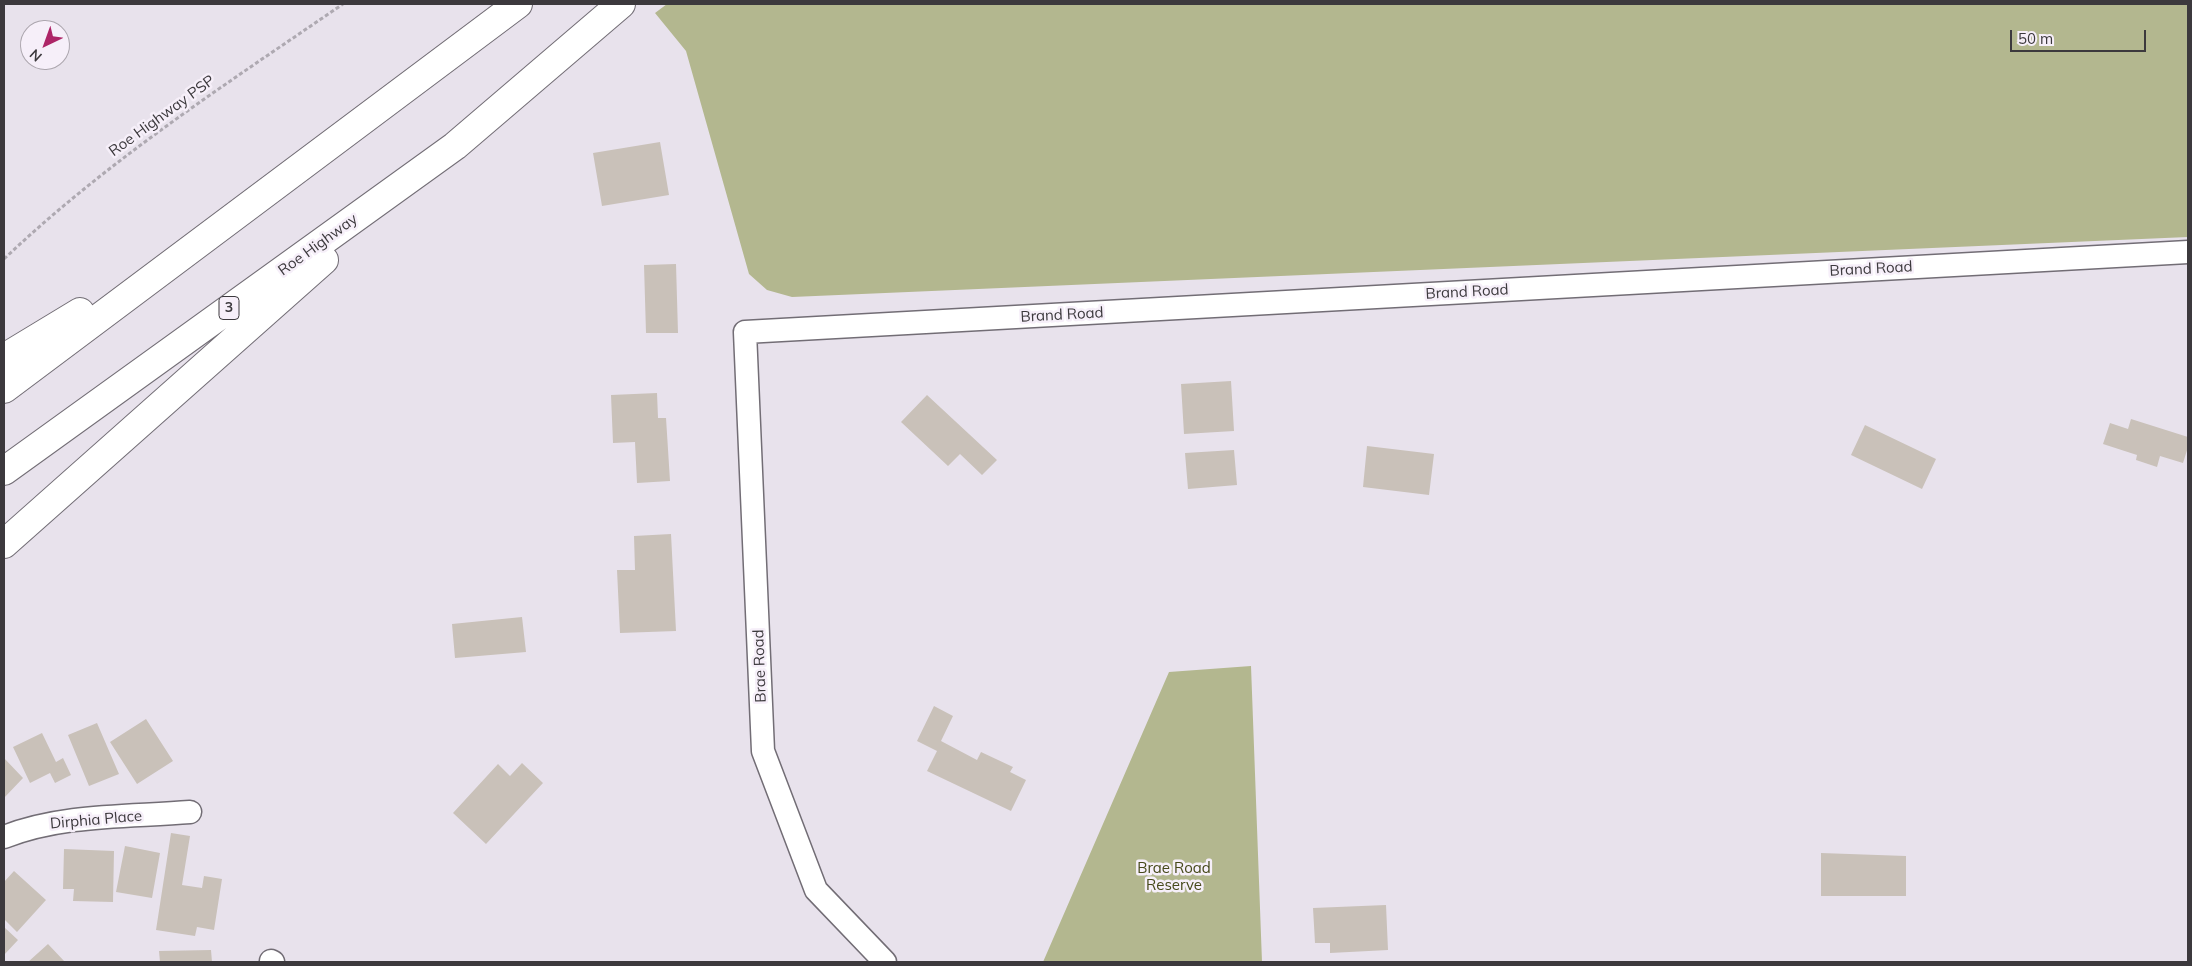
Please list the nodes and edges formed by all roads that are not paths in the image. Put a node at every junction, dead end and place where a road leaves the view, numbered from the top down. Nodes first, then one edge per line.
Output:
1 (518, 4) edge
2 (621, 4) edge
3 (455, 146) junction
4 (198, 242) junction
5 (2188, 252) edge
6 (745, 332) joint
7 (4, 358) edge
8 (4, 389) edge
9 (4, 471) edge
10 (4, 544) edge
11 (190, 812) dead end
12 (4, 836) edge
13 (885, 962) edge

1 - 4 highway
2 - 3 highway, Roe Highway / 3
3 - 9 highway, Roe Highway / 3
3 - 10 highway
4 - 7 highway
4 - 8 highway
5 - 6 street, Brand Road
6 - 13 street, Brae Road
11 - 12 street, Dirphia Place

